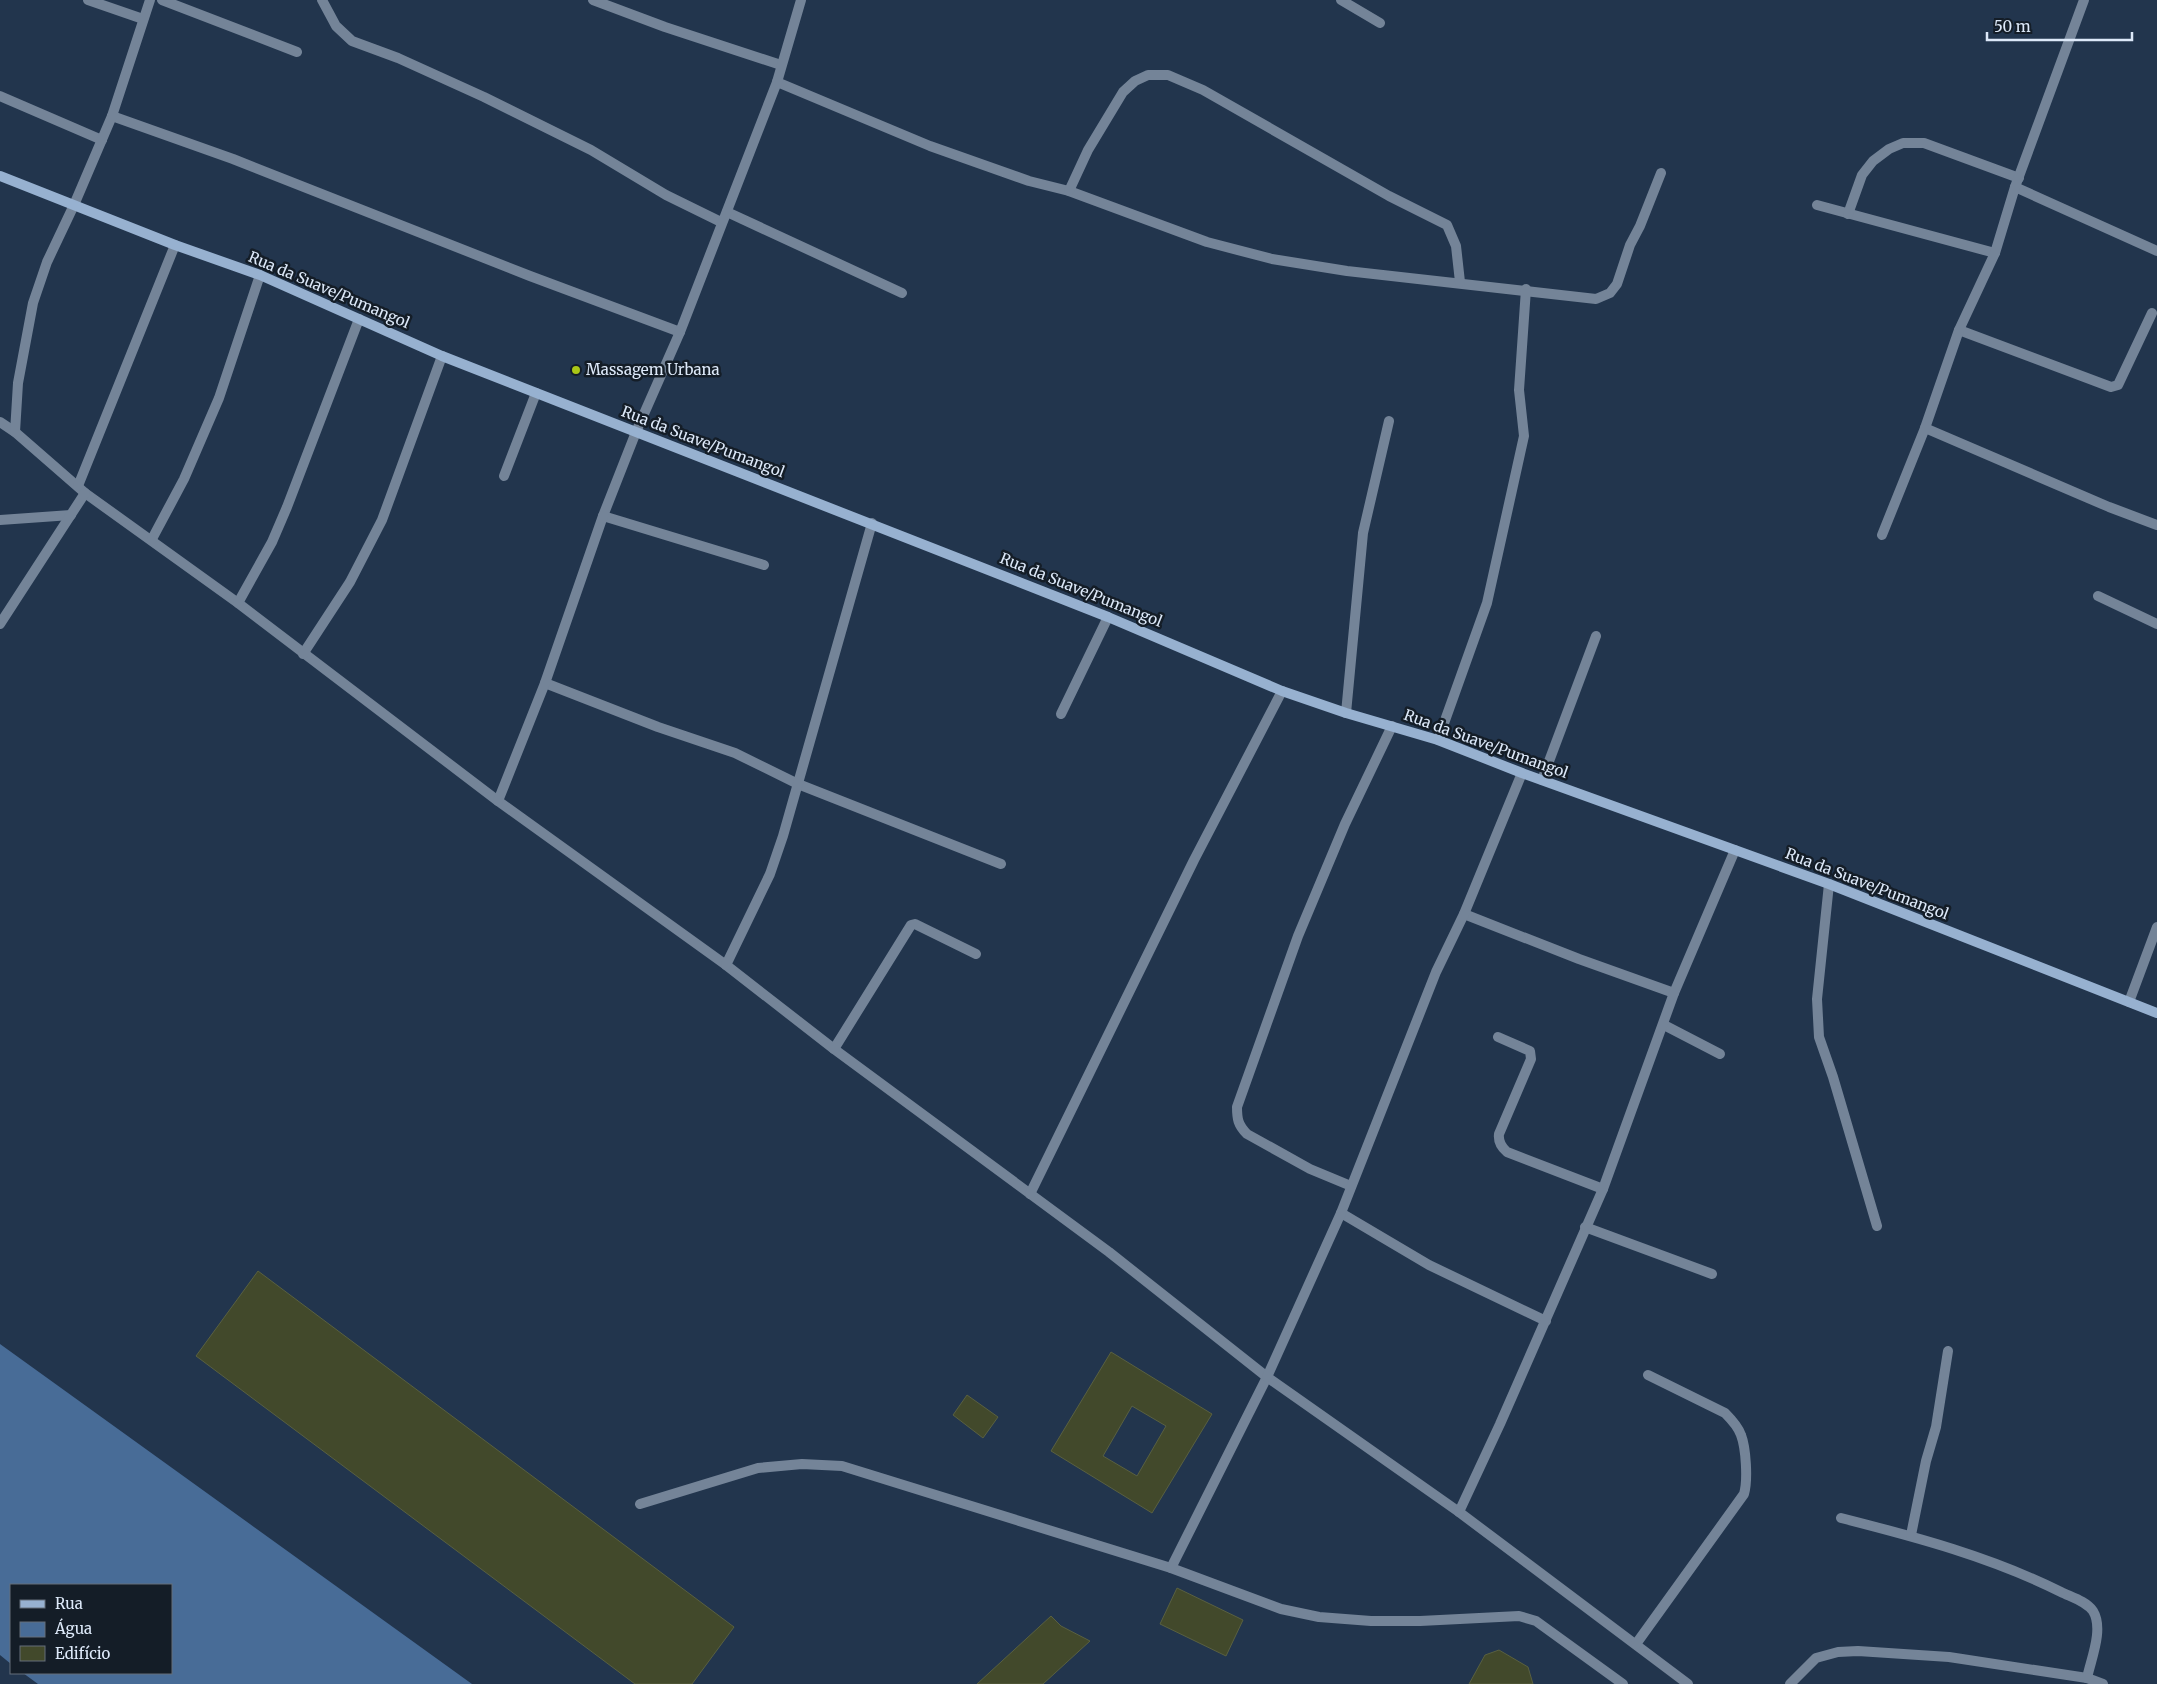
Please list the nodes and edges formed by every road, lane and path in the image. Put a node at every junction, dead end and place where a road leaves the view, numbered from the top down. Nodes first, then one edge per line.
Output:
1 (88, 0) edge
2 (150, 0) edge
3 (162, 0) edge
4 (322, 0) edge
5 (593, 0) edge
6 (800, 0) edge
7 (1341, 0) edge
8 (2084, 0) edge
9 (142, 19) junction
10 (1380, 23) dead end
11 (297, 52) dead end
12 (781, 65) junction
13 (777, 82) junction
14 (0, 96) edge
15 (112, 116) junction
16 (102, 140) junction
17 (1661, 173) dead end
18 (0, 176) edge
19 (2017, 183) junction
20 (1069, 191) junction
21 (74, 205) junction
22 (1817, 205) dead end
23 (727, 212) junction
24 (1848, 214) junction
25 (721, 222) junction
26 (175, 245) junction
27 (2157, 251) edge
28 (1995, 253) junction
29 (260, 275) junction
30 (1460, 282) junction
31 (1526, 290) junction
32 (902, 292) dead end
33 (2152, 313) dead end
34 (359, 319) junction
35 (1960, 330) junction
36 (680, 332) junction
37 (442, 356) junction
38 (536, 392) junction
39 (1389, 421) dead end
40 (0, 422) edge
41 (1925, 428) junction
42 (15, 432) junction
43 (636, 432) junction
44 (504, 476) dead end
45 (82, 489) junction
46 (71, 515) junction
47 (603, 516) junction
48 (0, 520) edge
49 (872, 523) junction
50 (2157, 525) edge
51 (1882, 535) dead end
52 (152, 539) junction
53 (764, 564) dead end
54 (2098, 596) dead end
55 (238, 603) junction
56 (1108, 616) junction
57 (0, 624) edge
58 (2157, 624) edge
59 (1596, 636) dead end
60 (303, 654) junction
61 (545, 683) junction
62 (1282, 691) junction
63 (1346, 713) junction
64 (1061, 714) dead end
65 (1392, 726) junction
66 (1438, 740) junction
67 (1522, 773) junction
68 (1542, 780) junction
69 (798, 784) junction
70 (498, 801) junction
71 (1735, 850) junction
72 (1001, 864) dead end
73 (1829, 884) junction
74 (1464, 914) junction
75 (2157, 927) edge
76 (976, 954) dead end
77 (726, 965) junction
78 (1674, 993) junction
79 (2129, 1002) junction
80 (2157, 1013) edge
81 (1664, 1025) junction
82 (1498, 1036) dead end
83 (834, 1049) junction
84 (1720, 1054) dead end
85 (1351, 1186) junction
86 (1603, 1189) junction
87 (1030, 1194) junction
88 (1341, 1213) junction
89 (1877, 1226) dead end
90 (1585, 1227) junction
91 (1712, 1274) dead end
92 (1546, 1321) junction
93 (1948, 1351) dead end
94 (1648, 1375) dead end
95 (1267, 1377) junction
96 (640, 1504) dead end
97 (1459, 1512) junction
98 (1841, 1518) dead end
99 (1911, 1535) junction
100 (1171, 1568) junction
101 (1636, 1644) junction
102 (2087, 1678) junction
103 (1623, 1684) edge
104 (1688, 1684) edge
105 (1790, 1684) edge
106 (2103, 1684) edge

1 - 9 street
2 - 9 street
3 - 11 street
4 - 25 street
5 - 12 street
6 - 12 street
7 - 10 street
8 - 19 street
9 - 15 street
12 - 13 street
13 - 20 street
13 - 23 street
14 - 16 street
15 - 16 street
15 - 36 street
16 - 21 street
17 - 31 street
18 - 21 street, Rua da Suave/Pumangol
19 - 24 street
19 - 27 street
19 - 28 street
20 - 30 street
20 - 30 street
21 - 26 street, Rua da Suave/Pumangol
21 - 42 street
22 - 24 street
23 - 25 street
23 - 32 street
24 - 28 street
25 - 36 street
26 - 29 street, Rua da Suave/Pumangol
26 - 45 street
28 - 35 street
29 - 34 street, Rua da Suave/Pumangol
29 - 52 street
30 - 31 street
31 - 66 street
33 - 35 street
34 - 37 street, Rua da Suave/Pumangol
34 - 55 street
35 - 41 street
36 - 43 street
37 - 38 street, Rua da Suave/Pumangol
37 - 60 street
38 - 43 street, Rua da Suave/Pumangol
38 - 44 street
39 - 63 street
40 - 42 street
41 - 50 street
41 - 51 street
42 - 45 street
43 - 47 street
43 - 49 street, Rua da Suave/Pumangol
45 - 46 street
45 - 52 street
46 - 48 street
46 - 57 street
47 - 53 street
47 - 61 street
49 - 56 street, Rua da Suave/Pumangol
49 - 69 street
52 - 55 street
54 - 58 street
55 - 60 street
56 - 62 street, Rua da Suave/Pumangol
56 - 64 street
59 - 68 street
60 - 70 street
61 - 69 street
61 - 70 street
62 - 63 street, Rua da Suave/Pumangol
62 - 87 street
63 - 65 street, Rua da Suave/Pumangol
65 - 66 street, Rua da Suave/Pumangol
65 - 85 street
66 - 67 street, Rua da Suave/Pumangol
67 - 68 street, Rua da Suave/Pumangol
67 - 74 street
68 - 71 street, Rua da Suave/Pumangol
69 - 72 street
69 - 77 street
70 - 77 street
71 - 73 street, Rua da Suave/Pumangol
71 - 78 street
73 - 79 street, Rua da Suave/Pumangol
73 - 89 street
74 - 78 street
74 - 85 street
75 - 79 street
76 - 83 street
77 - 83 street
78 - 81 street
79 - 80 street, Rua da Suave/Pumangol
81 - 84 street
81 - 86 street
82 - 86 street
83 - 87 street
85 - 88 street
86 - 90 street
87 - 95 street
88 - 92 street
88 - 95 street
90 - 91 street
90 - 92 street
92 - 97 street
93 - 99 street
94 - 101 street
95 - 97 street
95 - 100 street
96 - 100 street
97 - 101 street
98 - 99 street
99 - 102 street
100 - 103 street
101 - 104 street
102 - 105 street
102 - 106 street

